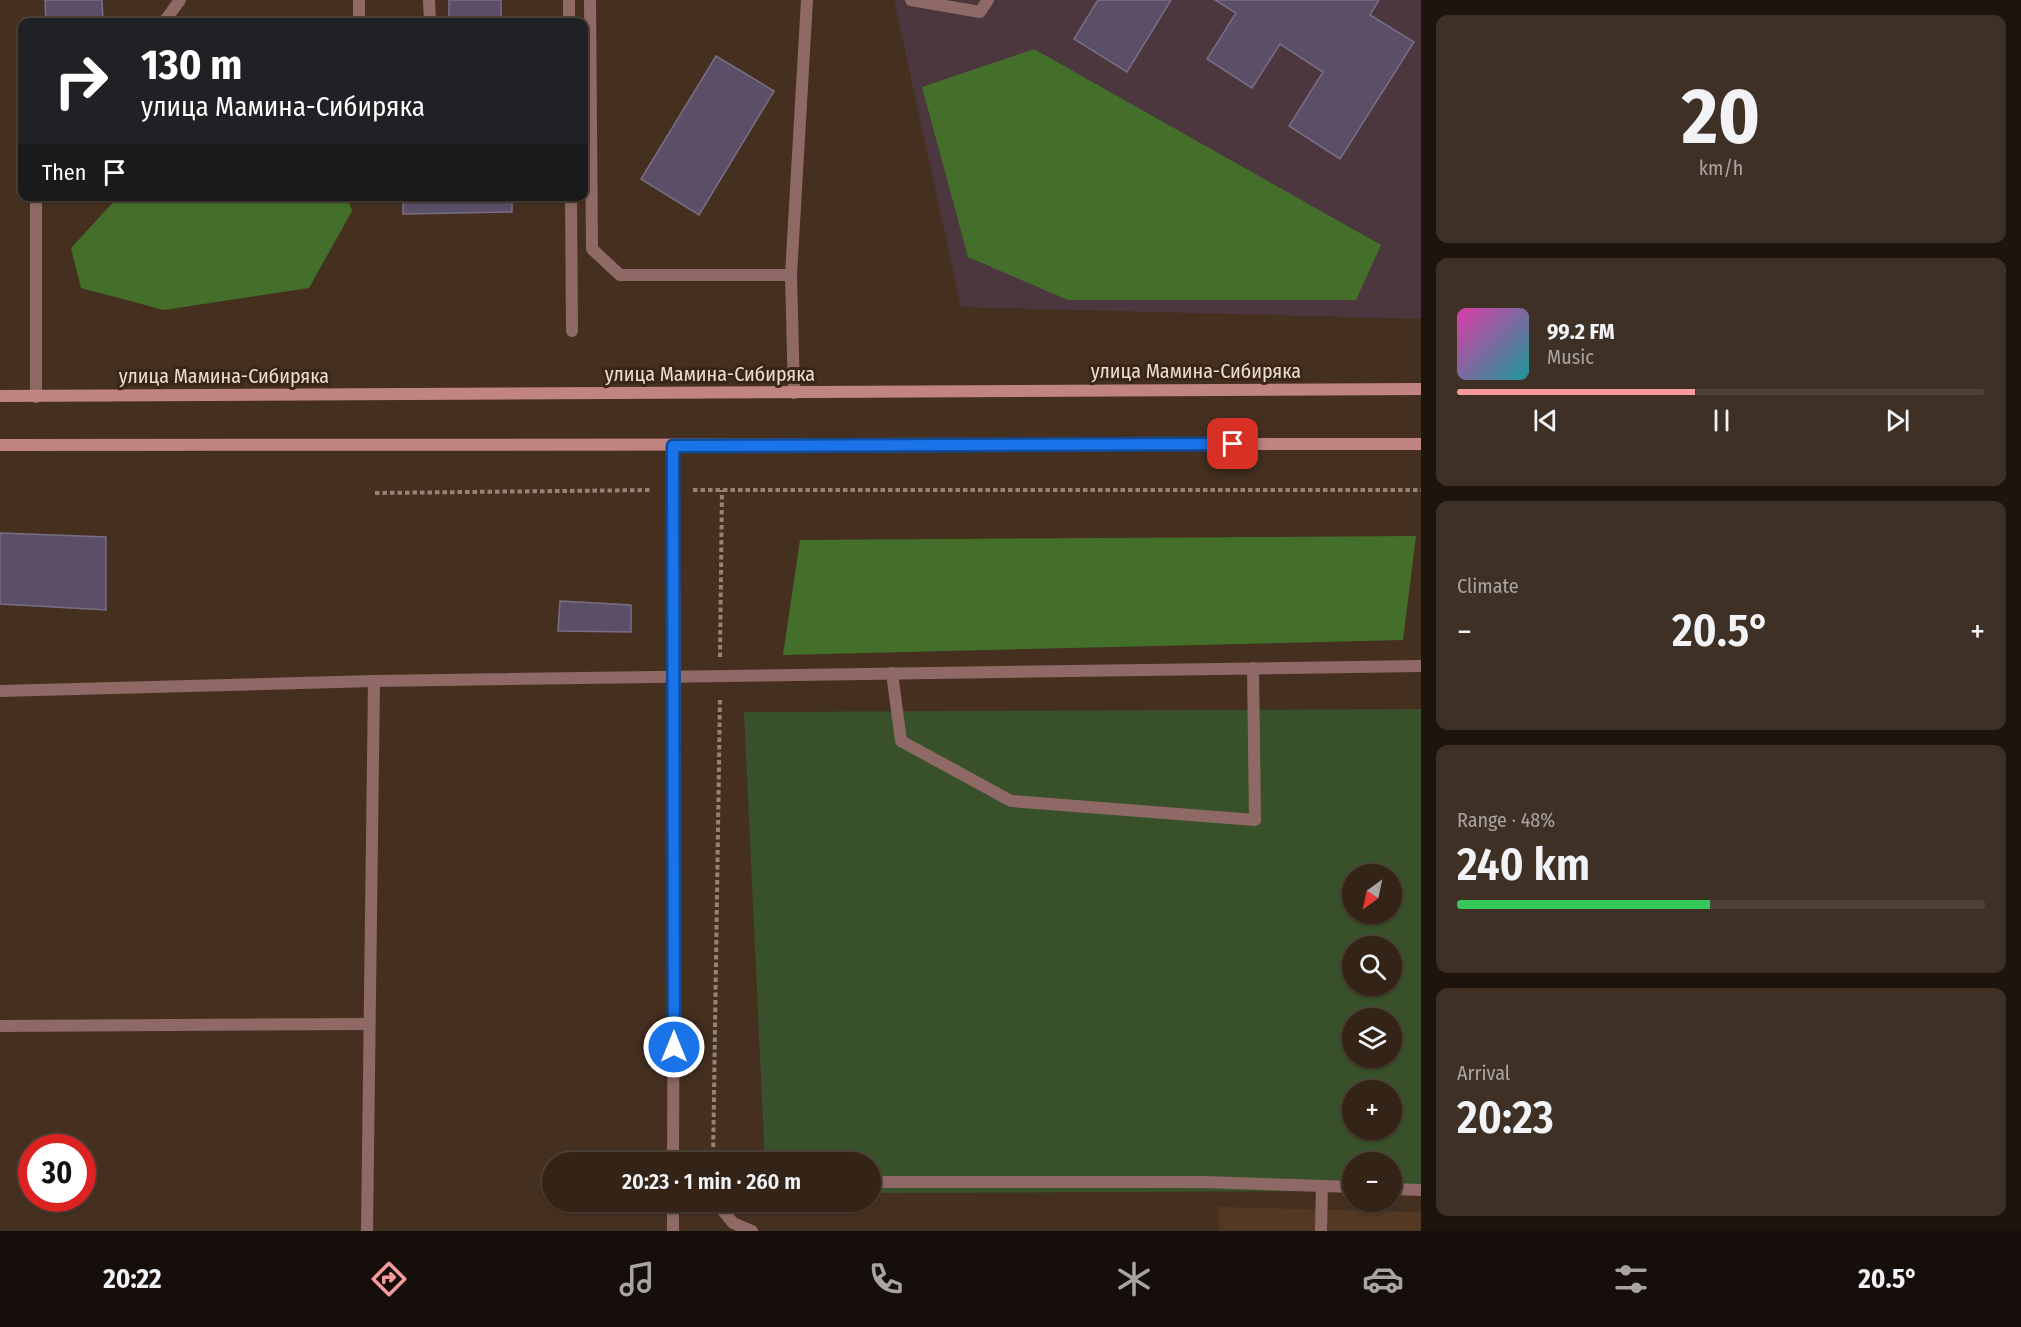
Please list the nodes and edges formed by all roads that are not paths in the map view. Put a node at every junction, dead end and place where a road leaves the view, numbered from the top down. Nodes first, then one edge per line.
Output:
1 (180, 0) edge
2 (359, 0) edge
3 (429, 0) edge
4 (569, 0) edge
5 (590, 0) edge
6 (807, 0) edge
7 (910, 0) edge
8 (988, 0) edge
9 (167, 18) edge
10 (359, 18) edge
11 (430, 18) edge
12 (569, 18) edge
13 (36, 201) edge
14 (571, 201) edge
15 (791, 275) junction
16 (572, 331) dead end
17 (1421, 389) edge
18 (794, 393) junction
19 (0, 396) edge
20 (36, 397) junction
21 (1421, 444) edge
22 (0, 445) edge
23 (673, 446) junction
24 (1421, 666) edge
25 (1253, 668) junction
26 (892, 673) junction
27 (675, 676) junction
28 (374, 681) junction
29 (0, 691) edge
30 (369, 1024) junction
31 (0, 1026) edge
32 (673, 1152) edge
33 (881, 1182) edge
34 (1322, 1186) junction
35 (1342, 1187) edge
36 (1402, 1189) edge
37 (1421, 1190) edge
38 (673, 1212) edge
39 (724, 1212) edge
40 (367, 1231) edge
41 (673, 1231) edge
42 (752, 1231) edge
43 (1321, 1231) edge

1 - 9 street
2 - 10 street
3 - 11 street
4 - 12 street
5 - 15 street
6 - 15 street
7 - 8 street
13 - 20 street
14 - 16 street
15 - 18 street
17 - 18 main road, улица Мамина-Сибиряка
18 - 20 main road, улица Мамина-Сибиряка
19 - 20 main road, улица Мамина-Сибиряка
21 - 23 main road
22 - 23 main road
23 - 27 street
24 - 25 street
25 - 26 street
25 - 26 street
26 - 27 street
27 - 28 street
27 - 32 street
28 - 29 street
28 - 30 street
30 - 31 street
30 - 40 street
33 - 34 street
34 - 35 street
34 - 43 street
36 - 37 street
38 - 41 street
39 - 42 street

